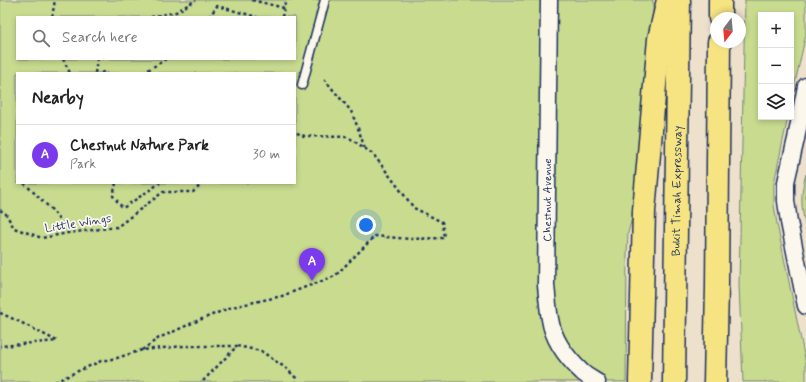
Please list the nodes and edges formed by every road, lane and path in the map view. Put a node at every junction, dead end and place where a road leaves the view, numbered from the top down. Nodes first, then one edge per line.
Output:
1 (55, 0) edge
2 (196, 0) edge
3 (252, 0) edge
4 (286, 0) edge
5 (325, 0) edge
6 (549, 0) edge
7 (668, 0) edge
8 (679, 0) edge
9 (720, 0) edge
10 (284, 8) junction
11 (720, 12) edge
12 (52, 16) edge
13 (155, 16) edge
14 (210, 16) edge
15 (253, 16) edge
16 (282, 16) edge
17 (719, 48) edge
18 (64, 60) edge
19 (97, 60) edge
20 (164, 60) edge
21 (70, 72) edge
22 (95, 72) edge
23 (145, 72) edge
24 (324, 79) dead end
25 (302, 85) dead end
26 (806, 86) edge
27 (296, 132) edge
28 (365, 149) junction
29 (25, 184) edge
30 (116, 184) edge
31 (159, 184) edge
32 (202, 184) edge
33 (0, 210) edge
34 (68, 233) junction
35 (806, 306) edge
36 (0, 313) edge
37 (0, 346) edge
38 (237, 346) junction
39 (142, 350) junction
40 (640, 372) edge
41 (55, 382) edge
42 (202, 382) edge
43 (296, 382) edge
44 (597, 382) edge
45 (674, 382) edge
46 (715, 382) edge

1 - 12 path
2 - 13 path
3 - 10 path
4 - 10 path
5 - 25 lane
6 - 44 street, Chestnut Avenue
7 - 40 highway
8 - 45 highway, Bukit Timah Expressway
9 - 11 highway
10 - 16 path
14 - 15 path
17 - 46 highway
18 - 21 path
19 - 22 path
20 - 23 path
24 - 28 path
26 - 35 street
27 - 28 path
28 - 39 path
29 - 34 path
30 - 31 path, Little Wings
32 - 34 path, Little Wings
33 - 34 path, Little Wings
36 - 37 path
38 - 39 path
38 - 42 path
38 - 43 path
39 - 41 path

